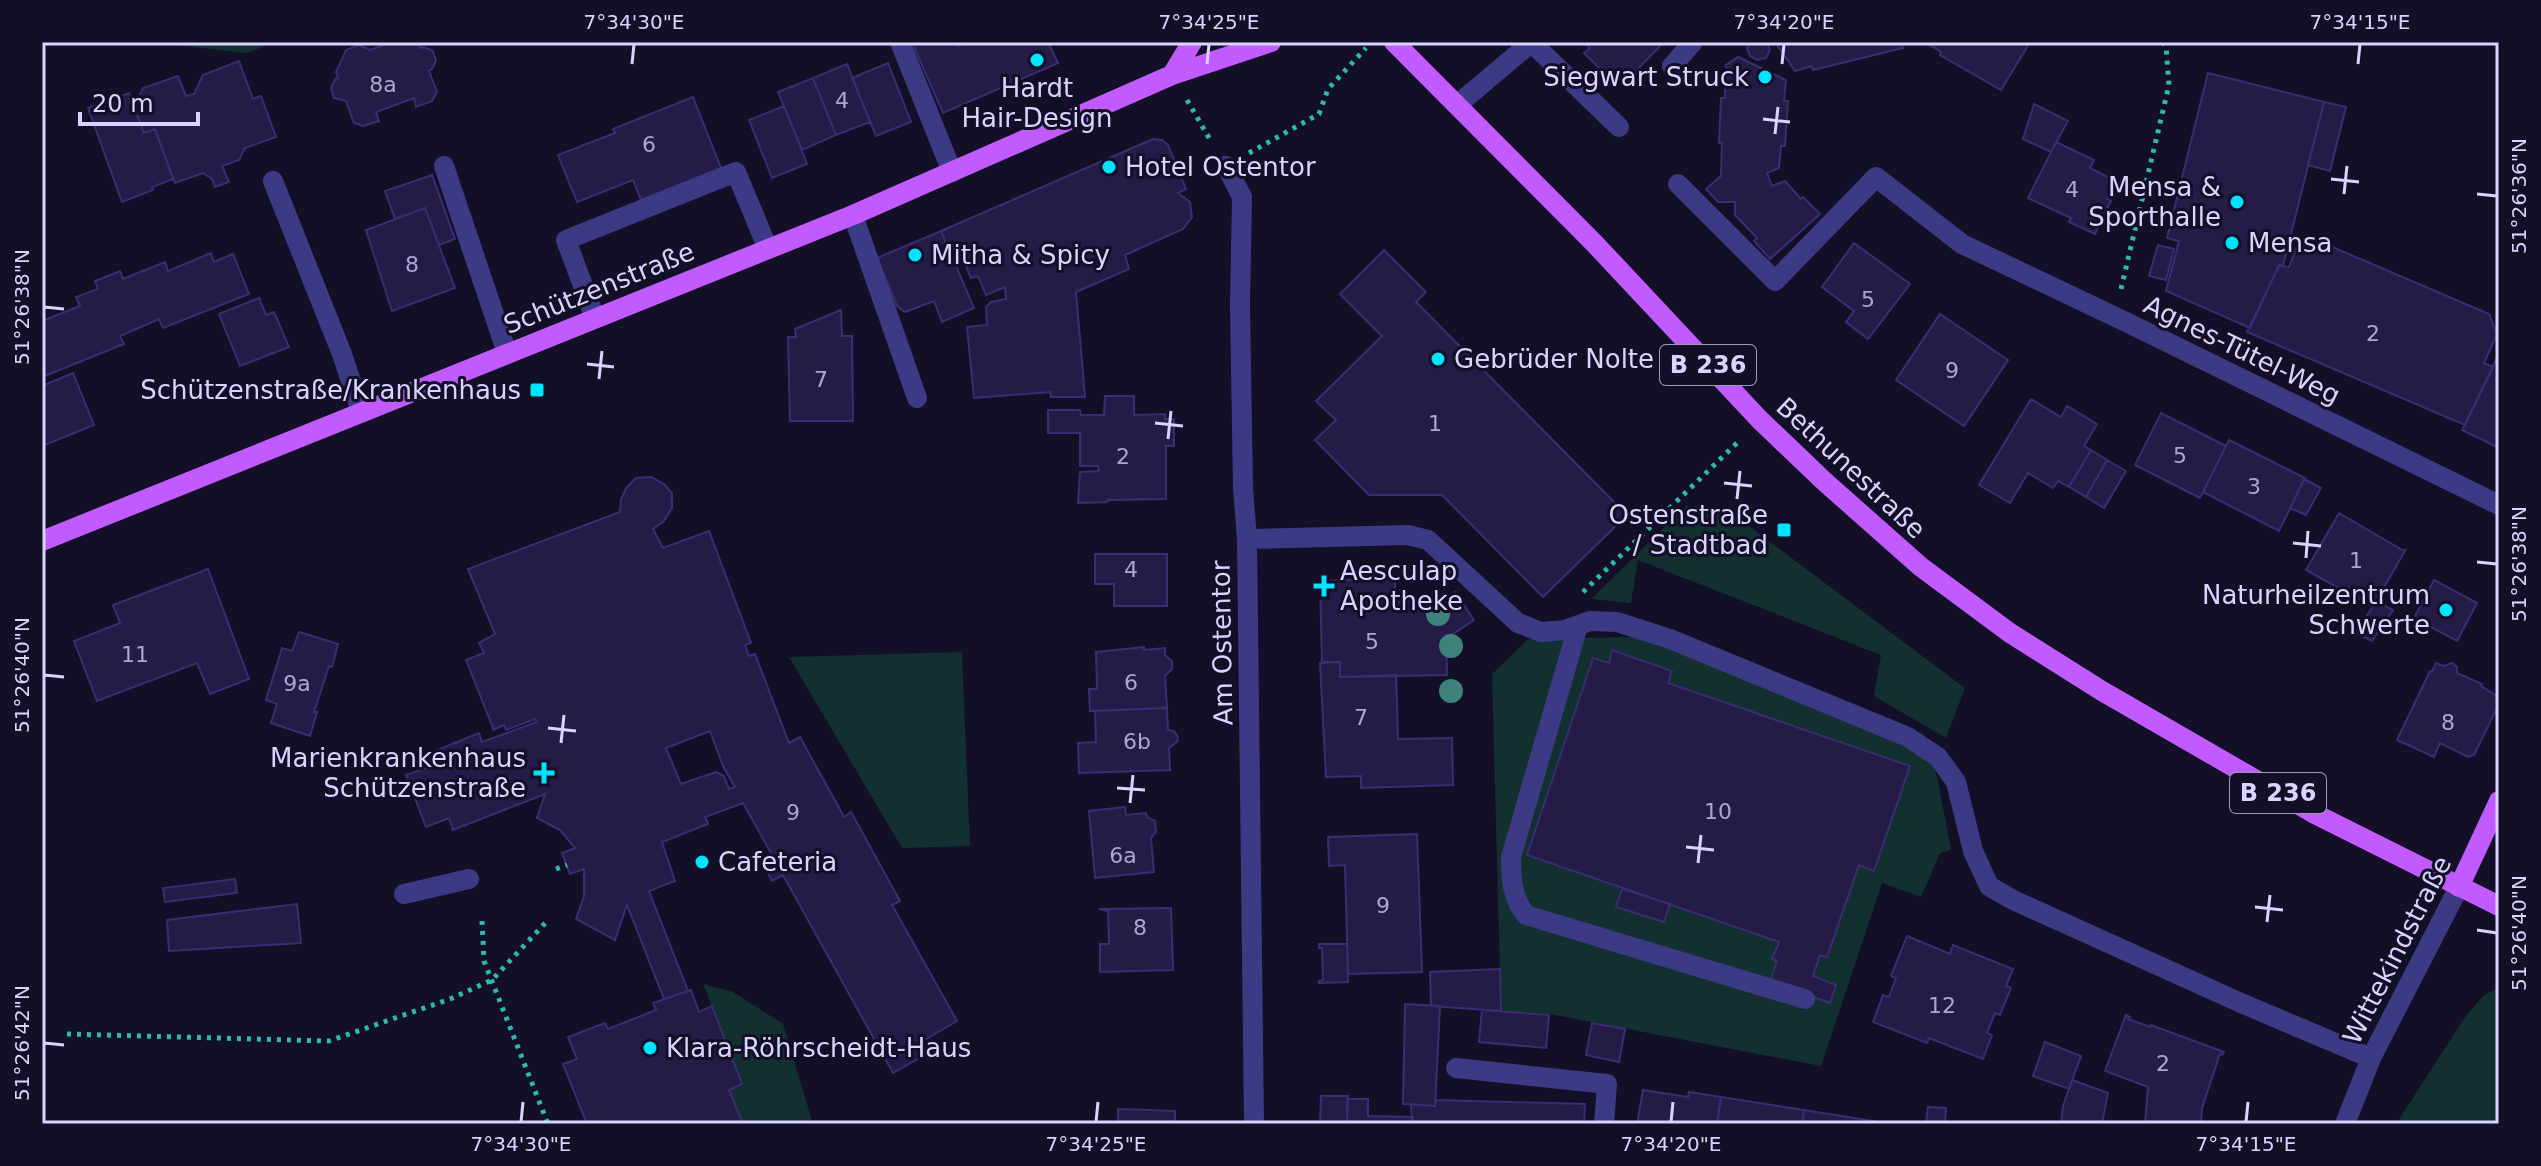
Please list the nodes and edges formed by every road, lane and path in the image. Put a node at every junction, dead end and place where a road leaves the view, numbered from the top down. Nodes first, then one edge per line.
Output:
1 (900, 42) edge
2 (1192, 42) edge
3 (1271, 42) edge
4 (1372, 42) edge
5 (1394, 42) edge
6 (1532, 42) edge
7 (1693, 42) edge
8 (2163, 42) edge
9 (1672, 66) dead end
10 (1172, 75) junction
11 (1457, 105) junction
12 (1619, 127) dead end
13 (444, 166) dead end
14 (1226, 166) junction
15 (952, 172) junction
16 (273, 181) dead end
17 (1678, 184) dead end
18 (853, 215) junction
19 (768, 249) junction
20 (595, 318) junction
21 (2115, 318) junction
22 (507, 353) junction
23 (917, 398) dead end
24 (361, 412) junction
25 (1760, 420) junction
26 (2499, 505) edge
27 (1247, 539) junction
28 (42, 541) edge
29 (1578, 626) junction
30 (1541, 632) junction
31 (2499, 801) edge
32 (567, 865) dead end
33 (556, 869) dead end
34 (469, 879) dead end
35 (2459, 887) junction
36 (404, 894) dead end
37 (2499, 906) edge
38 (549, 919) dead end
39 (482, 921) dead end
40 (492, 980) junction
41 (1805, 999) dead end
42 (67, 1034) dead end
43 (2371, 1058) junction
44 (1456, 1068) dead end
45 (548, 1124) edge
46 (1254, 1124) edge
47 (1604, 1124) edge
48 (2345, 1124) edge

1 - 15 street
2 - 10 main road
3 - 10 main road, Schützenstraße
4 - 14 path
5 - 11 main road, Bethunestraße / B 236
6 - 11 street
6 - 12 street
7 - 9 street
8 - 21 path
10 - 14 path
10 - 15 main road, Schützenstraße
11 - 25 main road, Bethunestraße / B 236
13 - 22 street
14 - 27 street, Am Ostentor
15 - 18 main road, Schützenstraße
16 - 24 street
17 - 21 street, Agnes-Tütel-Weg
18 - 19 main road, Schützenstraße
18 - 23 street
19 - 20 main road, Schützenstraße
19 - 20 street
20 - 22 main road, Schützenstraße
21 - 26 street, Agnes-Tütel-Weg
22 - 24 main road, Schützenstraße
24 - 28 main road, Schützenstraße
25 - 30 path
25 - 35 main road, Bethunestraße / B 236
27 - 30 street
27 - 46 street, Am Ostentor
29 - 30 street
29 - 41 street
29 - 43 street
31 - 35 main road, Wittekindstraße
32 - 33 path
34 - 36 street
35 - 37 main road, B 236
35 - 43 street, Wittekindstraße
38 - 40 path
39 - 40 path
40 - 42 path
40 - 45 path
43 - 48 street, Wittekindstraße
44 - 47 street

